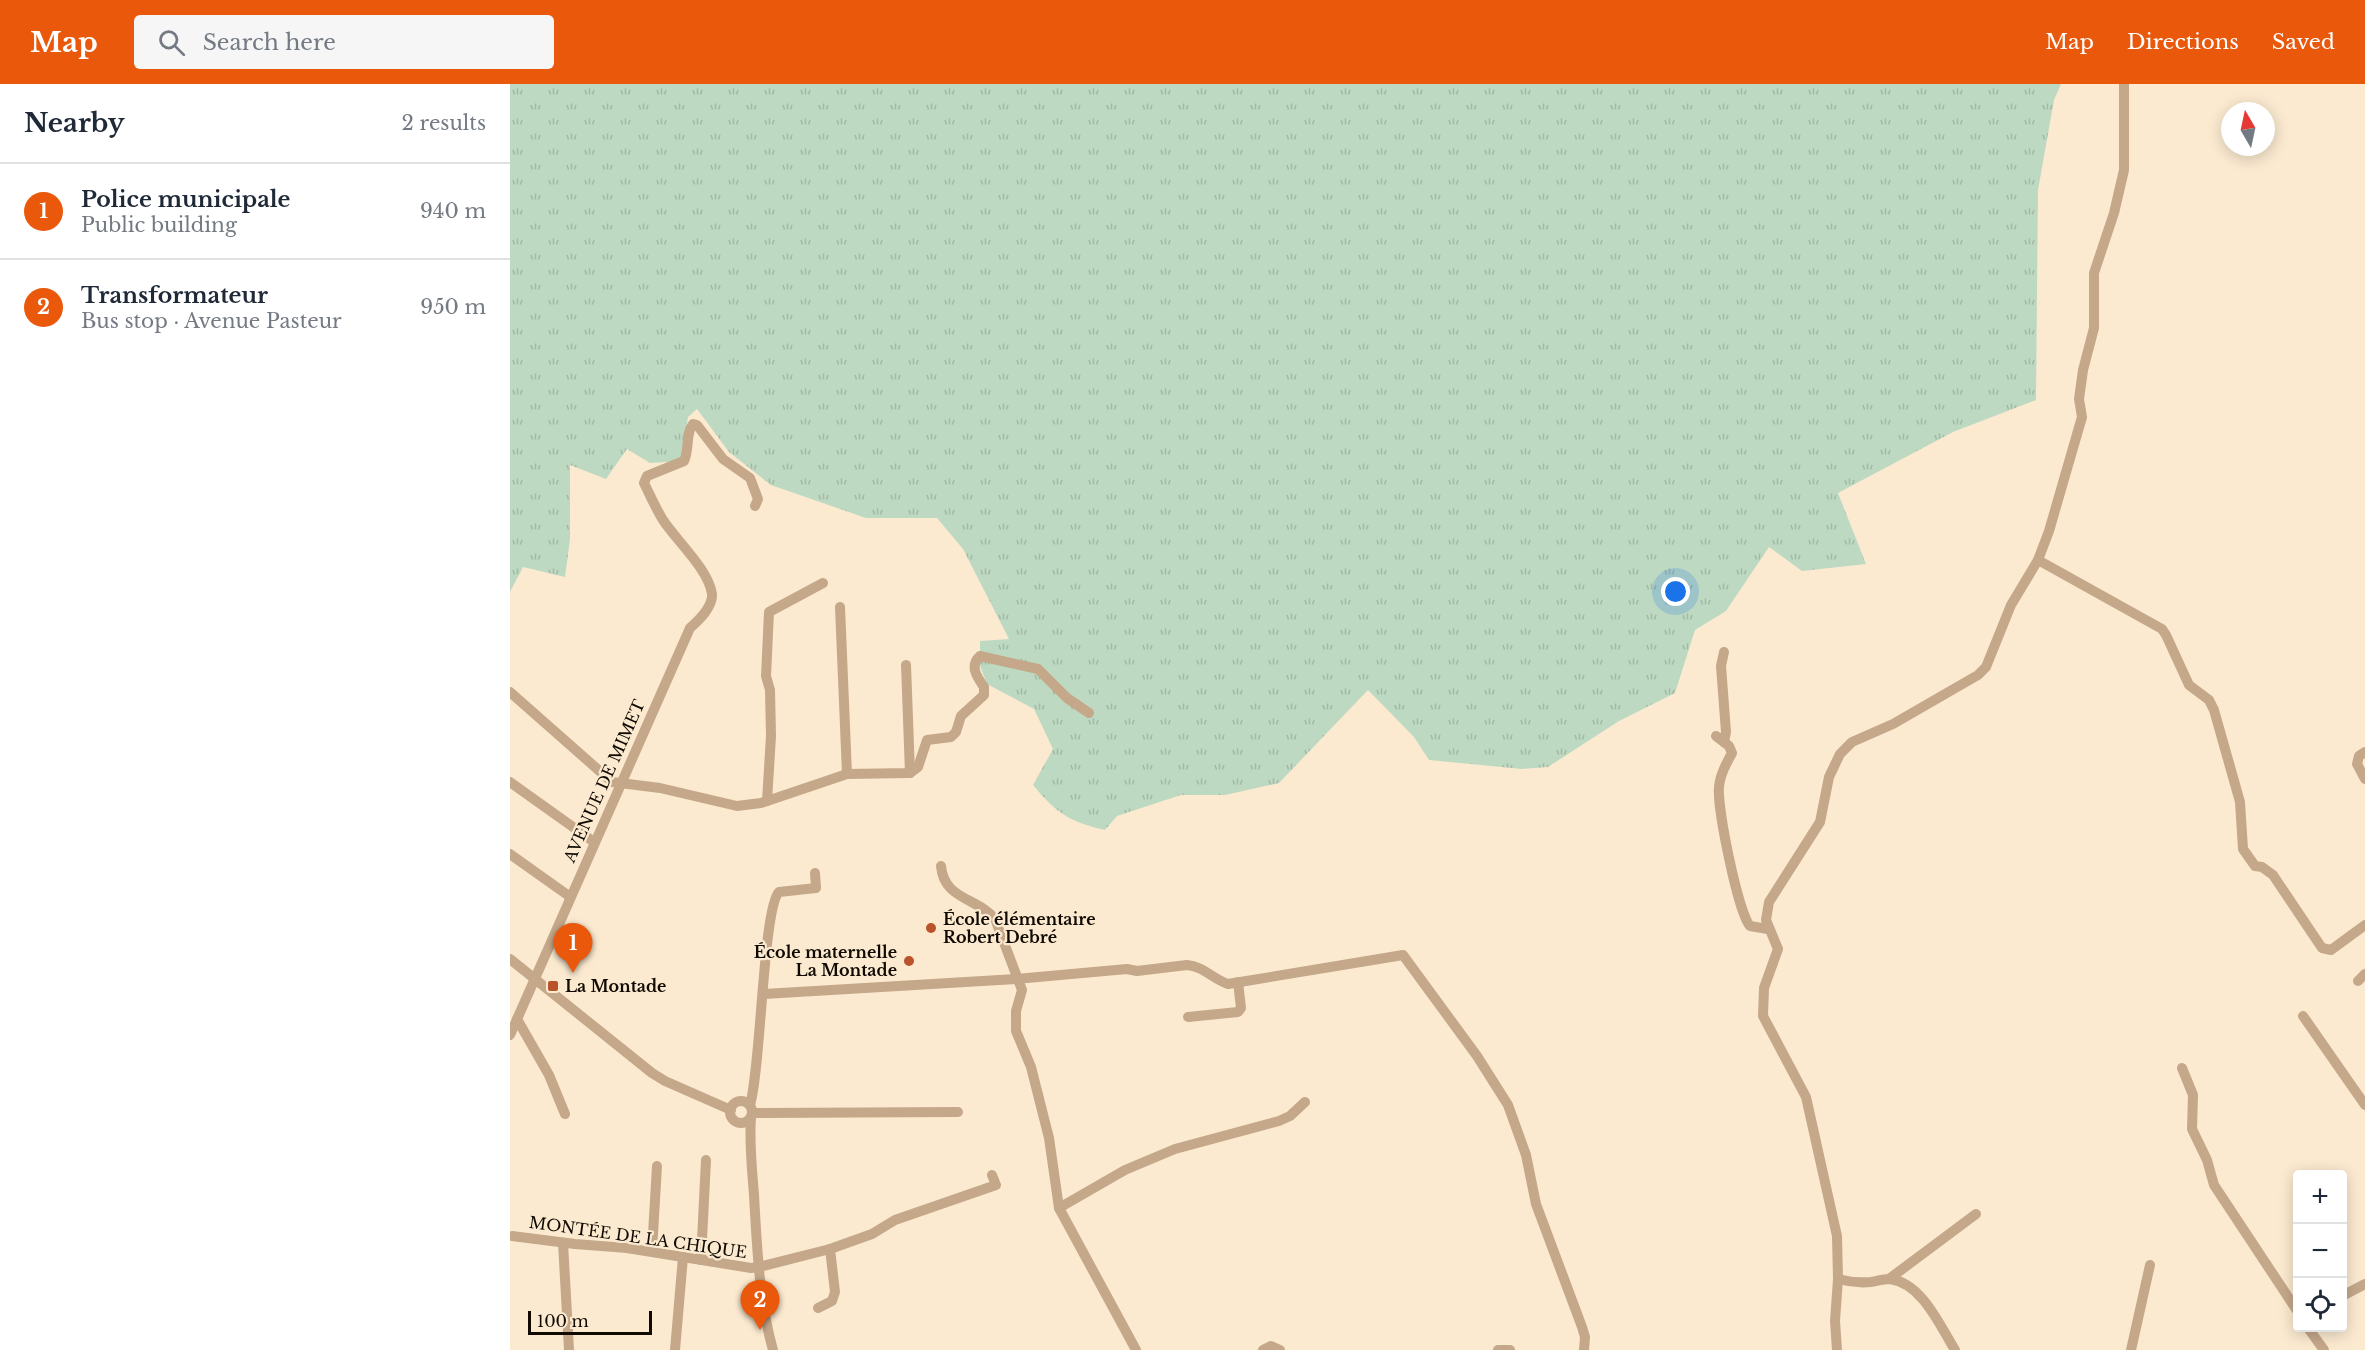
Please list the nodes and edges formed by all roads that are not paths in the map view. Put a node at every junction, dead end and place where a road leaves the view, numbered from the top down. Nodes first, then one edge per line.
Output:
1 (2124, 84) edge
2 (755, 506) dead end
3 (2038, 560) junction
4 (823, 583) dead end
5 (840, 607) dead end
6 (1724, 652) dead end
7 (906, 665) dead end
8 (510, 692) edge
9 (1089, 713) dead end
10 (2365, 752) edge
11 (910, 773) junction
12 (847, 774) junction
13 (2365, 779) edge
14 (510, 782) edge
15 (620, 783) junction
16 (767, 801) junction
17 (594, 842) junction
18 (510, 854) edge
19 (941, 866) dead end
20 (815, 873) dead end
21 (569, 896) junction
22 (2365, 926) edge
23 (1768, 929) junction
24 (510, 960) edge
25 (1016, 979) junction
26 (536, 980) junction
27 (1238, 982) junction
28 (764, 994) junction
29 (2304, 1016) dead end
30 (1188, 1017) dead end
31 (517, 1019) junction
32 (510, 1035) edge
33 (2182, 1068) dead end
34 (1305, 1102) dead end
35 (2365, 1105) edge
36 (748, 1109) junction
37 (731, 1110) junction
38 (958, 1112) dead end
39 (565, 1114) dead end
40 (740, 1123) junction
41 (750, 1138) junction
42 (706, 1160) dead end
43 (657, 1166) dead end
44 (992, 1175) dead end
45 (1059, 1208) junction
46 (1976, 1214) dead end
47 (512, 1236) dead end
48 (563, 1243) junction
49 (830, 1249) junction
50 (652, 1251) junction
51 (683, 1257) junction
52 (701, 1260) junction
53 (2150, 1265) dead end
54 (759, 1267) junction
55 (1838, 1279) junction
56 (1889, 1279) junction
57 (2365, 1284) edge
58 (2347, 1294) edge
59 (2293, 1304) edge
60 (818, 1308) dead end
61 (2311, 1332) edge
62 (569, 1350) edge
63 (675, 1350) edge
64 (772, 1350) edge
65 (1136, 1350) edge
66 (1263, 1350) edge
67 (1280, 1350) edge
68 (1498, 1350) edge
69 (1510, 1350) edge
70 (1584, 1350) edge
71 (1837, 1350) edge
72 (1955, 1350) edge
73 (2131, 1350) edge
74 (2324, 1350) edge

1 - 3 street
2 - 15 street, AVENUE DE MIMET
3 - 22 street
3 - 23 street
4 - 16 street
5 - 12 street
6 - 23 street
7 - 11 street
8 - 15 street
9 - 11 street
10 - 13 street
11 - 12 street
12 - 16 street
14 - 17 street
15 - 16 street
15 - 17 street, AVENUE DE MIMET
17 - 21 street, AVENUE DE MIMET
18 - 21 street
19 - 25 street
20 - 28 street
21 - 26 street, AVENUE DE MIMET
23 - 55 street
24 - 26 street
25 - 27 street
25 - 28 street
25 - 45 street
26 - 31 street, AVENUE DE MIMET
26 - 37 street
27 - 30 street
27 - 70 street
28 - 36 street
29 - 35 street
31 - 32 street, AVENUE DE MIMET
31 - 39 street
33 - 59 street
34 - 45 street
36 - 37 street
36 - 38 street
36 - 40 street
36 - 41 street
37 - 40 street
40 - 41 street
41 - 54 street
42 - 52 street
43 - 50 street
44 - 49 street
45 - 65 street
46 - 56 street
47 - 48 street, MONTÉE DE LA CHIQUE
48 - 50 street, MONTÉE DE LA CHIQUE
48 - 62 street
49 - 54 street
49 - 60 street
50 - 51 street, MONTÉE DE LA CHIQUE
51 - 52 street, MONTÉE DE LA CHIQUE
51 - 63 street
52 - 54 street, MONTÉE DE LA CHIQUE
53 - 73 street
54 - 64 street
55 - 56 street
55 - 71 street
56 - 72 street
57 - 58 street
61 - 74 street
66 - 67 street
68 - 69 street

